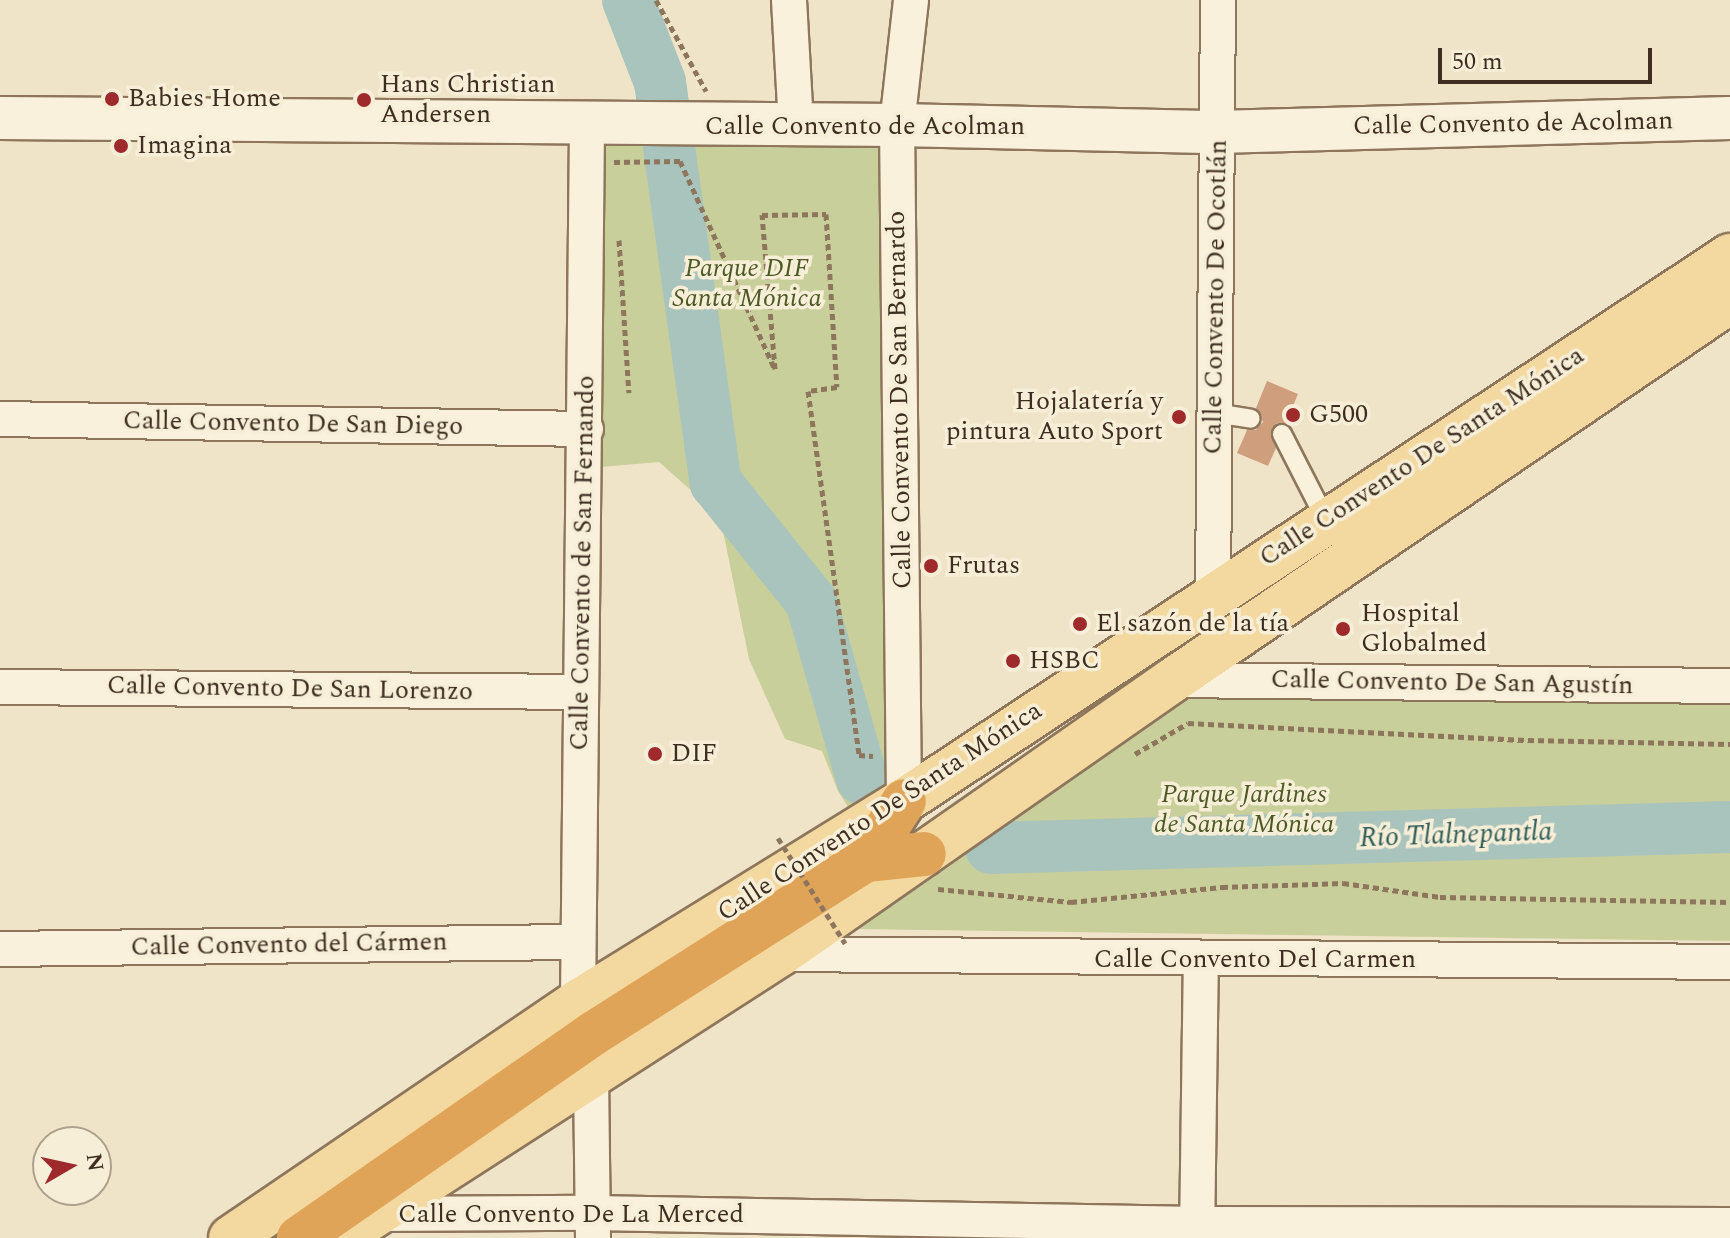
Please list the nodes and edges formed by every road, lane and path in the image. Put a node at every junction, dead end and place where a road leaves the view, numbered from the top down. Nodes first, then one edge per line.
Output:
1 (656, 0) edge
2 (789, 0) edge
3 (911, 0) edge
4 (1218, 0) edge
5 (0, 118) edge
6 (1730, 118) edge
7 (587, 123) junction
8 (796, 125) junction
9 (897, 125) junction
10 (725, 126) junction
11 (1217, 132) junction
12 (624, 143) junction
13 (680, 161) junction
14 (696, 161) dead end
15 (615, 177) dead end
16 (618, 224) dead end
17 (1730, 256) edge
18 (1730, 301) edge
19 (629, 393) dead end
20 (1215, 413) junction
21 (0, 419) edge
22 (1251, 419) dead end
23 (586, 429) junction
24 (1282, 434) dead end
25 (1326, 520) junction
26 (1213, 594) junction
27 (1173, 680) junction
28 (1730, 686) edge
29 (0, 687) edge
30 (580, 692) junction
31 (873, 743) dead end
32 (1730, 744) edge
33 (1121, 762) dead end
34 (904, 801) junction
35 (778, 838) dead end
36 (866, 860) junction
37 (924, 871) junction
38 (1730, 902) edge
39 (577, 942) junction
40 (845, 943) dead end
41 (0, 949) edge
42 (780, 954) junction
43 (1201, 960) junction
44 (1730, 962) edge
45 (588, 1036) junction
46 (593, 1225) edge
47 (1730, 1225) edge
48 (355, 1226) edge
49 (1197, 1231) edge
50 (231, 1238) edge
51 (299, 1238) edge

1 - 10 path
2 - 8 street
3 - 9 street, Calle Convento De San Bernardo
4 - 11 street, Calle Convento De Ocotlán
5 - 7 street, Calle Convento de Acolman
6 - 11 street, Calle Convento de Acolman
7 - 12 street, Calle Convento de Acolman
7 - 23 street, Calle Convento de San Fernando
8 - 9 street, Calle Convento de Acolman
8 - 10 street, Calle Convento de Acolman
9 - 11 street, Calle Convento de Acolman
9 - 34 street, Calle Convento De San Bernardo
10 - 12 street, Calle Convento de Acolman
11 - 20 street, Calle Convento De Ocotlán
12 - 13 path
12 - 15 path
13 - 14 path
13 - 31 path
16 - 19 path
17 - 25 main road, Calle Convento De Santa Mónica
18 - 27 main road, Calle Convento De Santa Mónica
20 - 22 lane
20 - 26 street, Calle Convento De Ocotlán
21 - 23 street, Calle Convento De San Diego
23 - 30 street, Calle Convento de San Fernando
24 - 25 lane
25 - 26 main road, Calle Convento De Santa Mónica
26 - 34 main road, Calle Convento De Santa Mónica
27 - 28 street, Calle Convento De San Agustín
27 - 37 main road, Calle Convento De Santa Mónica
29 - 30 street, Calle Convento De San Lorenzo
30 - 39 street, Calle Convento de San Fernando
32 - 33 path
34 - 36 highway
34 - 45 main road, Calle Convento De Santa Mónica
35 - 40 path, bridge
36 - 37 highway
36 - 45 highway
37 - 38 path
37 - 42 main road, Calle Convento De Santa Mónica
39 - 41 street, Calle Convento del Cármen
39 - 45 street, Calle Convento de San Fernando
42 - 43 street, Calle Convento Del Carmen
42 - 45 main road, Calle Convento De Santa Mónica
43 - 44 street, Calle Convento Del Carmen
43 - 49 street
45 - 46 street, Calle Convento de San Fernando
45 - 48 main road, Calle Convento De Santa Mónica
45 - 50 main road, Calle Convento De Santa Mónica
45 - 51 highway
46 - 48 street, Calle Convento De La Merced
46 - 49 street, Calle Convento De La Merced
47 - 49 street, Calle Convento De La Merced

